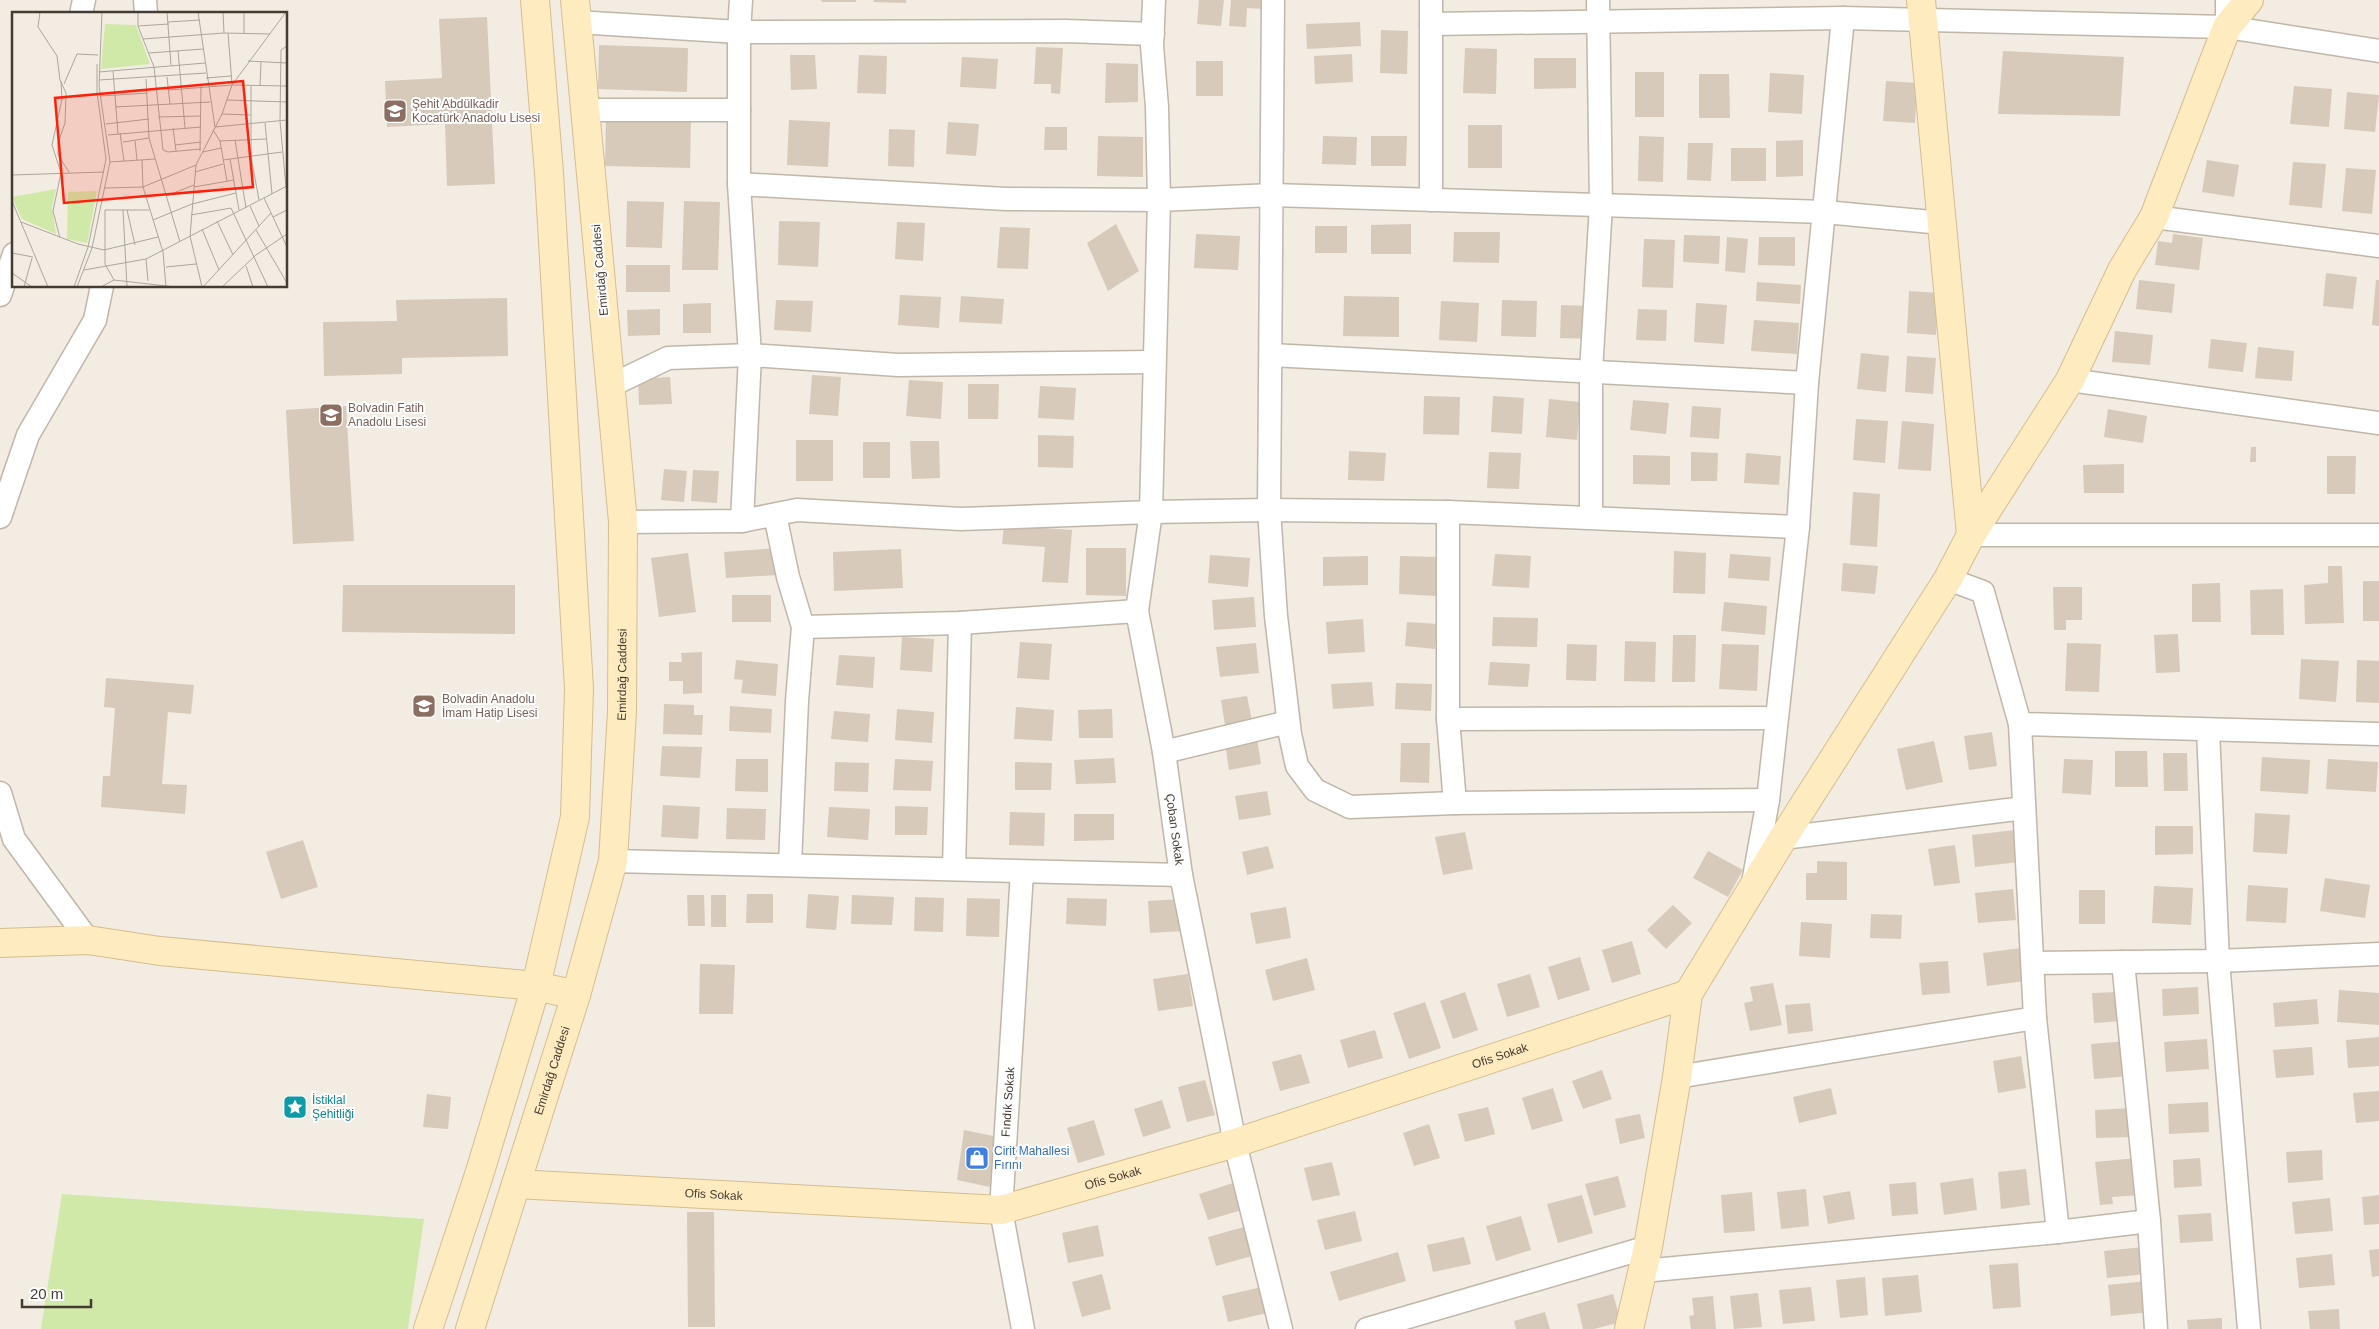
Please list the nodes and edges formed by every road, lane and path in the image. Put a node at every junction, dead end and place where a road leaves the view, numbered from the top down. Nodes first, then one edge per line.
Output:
1 (535, 0) edge
2 (741, 0) edge
3 (1154, 0) edge
4 (1273, 0) edge
5 (1431, 0) edge
6 (1598, 0) edge
7 (2227, 0) edge
8 (2249, 0) edge
9 (576, 11) edge
10 (1922, 11) edge
11 (1843, 18) junction
12 (1598, 22) junction
13 (1432, 24) junction
14 (2227, 27) junction
15 (739, 32) junction
16 (1153, 34) junction
17 (2379, 51) edge
18 (585, 110) junction
19 (739, 110) junction
20 (739, 184) junction
21 (1272, 195) junction
22 (1159, 200) junction
23 (1431, 200) junction
24 (1600, 205) junction
25 (1825, 212) junction
26 (2154, 217) junction
27 (1942, 223) junction
28 (2379, 246) edge
29 (12, 260) edge
30 (102, 288) edge
31 (0, 295) edge
32 (750, 355) junction
33 (1270, 355) junction
34 (1154, 362) junction
35 (1591, 372) junction
36 (2070, 380) junction
37 (1807, 384) junction
38 (610, 386) junction
39 (2379, 423) edge
40 (1269, 510) junction
41 (1150, 512) junction
42 (1448, 512) junction
43 (776, 514) junction
44 (1591, 516) junction
45 (0, 517) edge
46 (742, 521) junction
47 (623, 522) junction
48 (1798, 527) junction
49 (1971, 535) junction
50 (2379, 536) edge
51 (1948, 579) junction
52 (1137, 610) junction
53 (960, 623) junction
54 (803, 627) junction
55 (1776, 718) junction
56 (1448, 719) junction
57 (1288, 722) junction
58 (2020, 724) junction
59 (2208, 730) junction
60 (2379, 734) edge
61 (1164, 752) junction
62 (0, 793) edge
63 (1768, 800) junction
64 (1455, 803) junction
65 (2024, 808) junction
66 (1784, 838) junction
67 (613, 861) junction
68 (790, 864) junction
69 (954, 869) junction
70 (1022, 872) junction
71 (1181, 875) junction
72 (1751, 891) junction
73 (88, 940) junction
74 (0, 943) edge
75 (2379, 954) edge
76 (2218, 961) junction
77 (2123, 962) junction
78 (2033, 963) junction
79 (536, 986) junction
80 (1688, 994) junction
81 (576, 995) junction
82 (2035, 1018) junction
83 (1677, 1077) junction
84 (1235, 1143) junction
85 (516, 1184) junction
86 (1001, 1210) junction
87 (2149, 1222) junction
88 (2058, 1232) junction
89 (1646, 1259) junction
90 (428, 1329) edge
91 (470, 1329) edge
92 (1023, 1329) edge
93 (1281, 1329) edge
94 (1367, 1329) edge
95 (1629, 1329) edge
96 (2156, 1329) edge
97 (2249, 1329) edge

1 - 79 street
2 - 15 street
3 - 16 street, Çoban Sokak
4 - 21 street
5 - 13 street
6 - 12 street
7 - 14 street
8 - 14 street
9 - 15 street
9 - 18 street, Emirdağ Caddesi
10 - 11 street
10 - 14 street
10 - 27 street
11 - 12 street
11 - 25 street
12 - 13 street
12 - 24 street
13 - 23 street
14 - 17 street
14 - 26 street
15 - 16 street
15 - 19 street
16 - 22 street, Çoban Sokak
18 - 19 street
18 - 38 street, Emirdağ Caddesi
19 - 20 street
20 - 22 street
20 - 32 street
21 - 22 street
21 - 23 street
21 - 33 street
22 - 34 street, Çoban Sokak
23 - 24 street
24 - 25 street
24 - 35 street
25 - 27 street
25 - 37 street
26 - 28 street
26 - 36 street
27 - 49 street
29 - 31 street
30 - 45 street
32 - 34 street
32 - 38 street
32 - 46 street
33 - 35 street
33 - 40 street
34 - 41 street, Çoban Sokak
35 - 37 street
35 - 44 street
36 - 39 street
36 - 49 street
37 - 48 street
38 - 47 street, Emirdağ Caddesi
40 - 41 street
40 - 42 street
40 - 57 street
41 - 43 street
41 - 52 street, Çoban Sokak
42 - 44 street
42 - 56 street
43 - 46 street
43 - 54 street
44 - 48 street
46 - 47 street
47 - 67 street, Emirdağ Caddesi
48 - 55 street
49 - 50 street
49 - 51 street
51 - 58 street
51 - 66 street
52 - 53 street
52 - 61 street, Çoban Sokak
53 - 54 street
53 - 69 street
54 - 68 street
55 - 56 street
55 - 63 street
56 - 64 street
57 - 61 street
57 - 64 street
58 - 59 street
58 - 65 street
59 - 60 street
59 - 76 street
61 - 71 street, Çoban Sokak
62 - 73 street
63 - 64 street
63 - 72 street
65 - 66 street
65 - 78 street
66 - 72 street
67 - 68 street
67 - 81 street, Emirdağ Caddesi
68 - 69 street
69 - 70 street
70 - 71 street
70 - 86 street, Fındık Sokak
71 - 84 street, Çoban Sokak
72 - 80 street
73 - 74 street
73 - 79 street
75 - 76 street
76 - 77 street
76 - 97 street
77 - 78 street
77 - 87 street
78 - 82 street
79 - 81 street
79 - 90 street
80 - 83 street
80 - 84 street, Ofis Sokak
81 - 85 street, Emirdağ Caddesi
82 - 83 street
82 - 88 street
83 - 89 street
84 - 86 street, Ofis Sokak
84 - 93 street, Çoban Sokak
85 - 86 street, Ofis Sokak
85 - 91 street, Emirdağ Caddesi
86 - 92 street, Fındık Sokak
87 - 88 street
87 - 96 street
88 - 89 street
89 - 94 street
89 - 95 street

